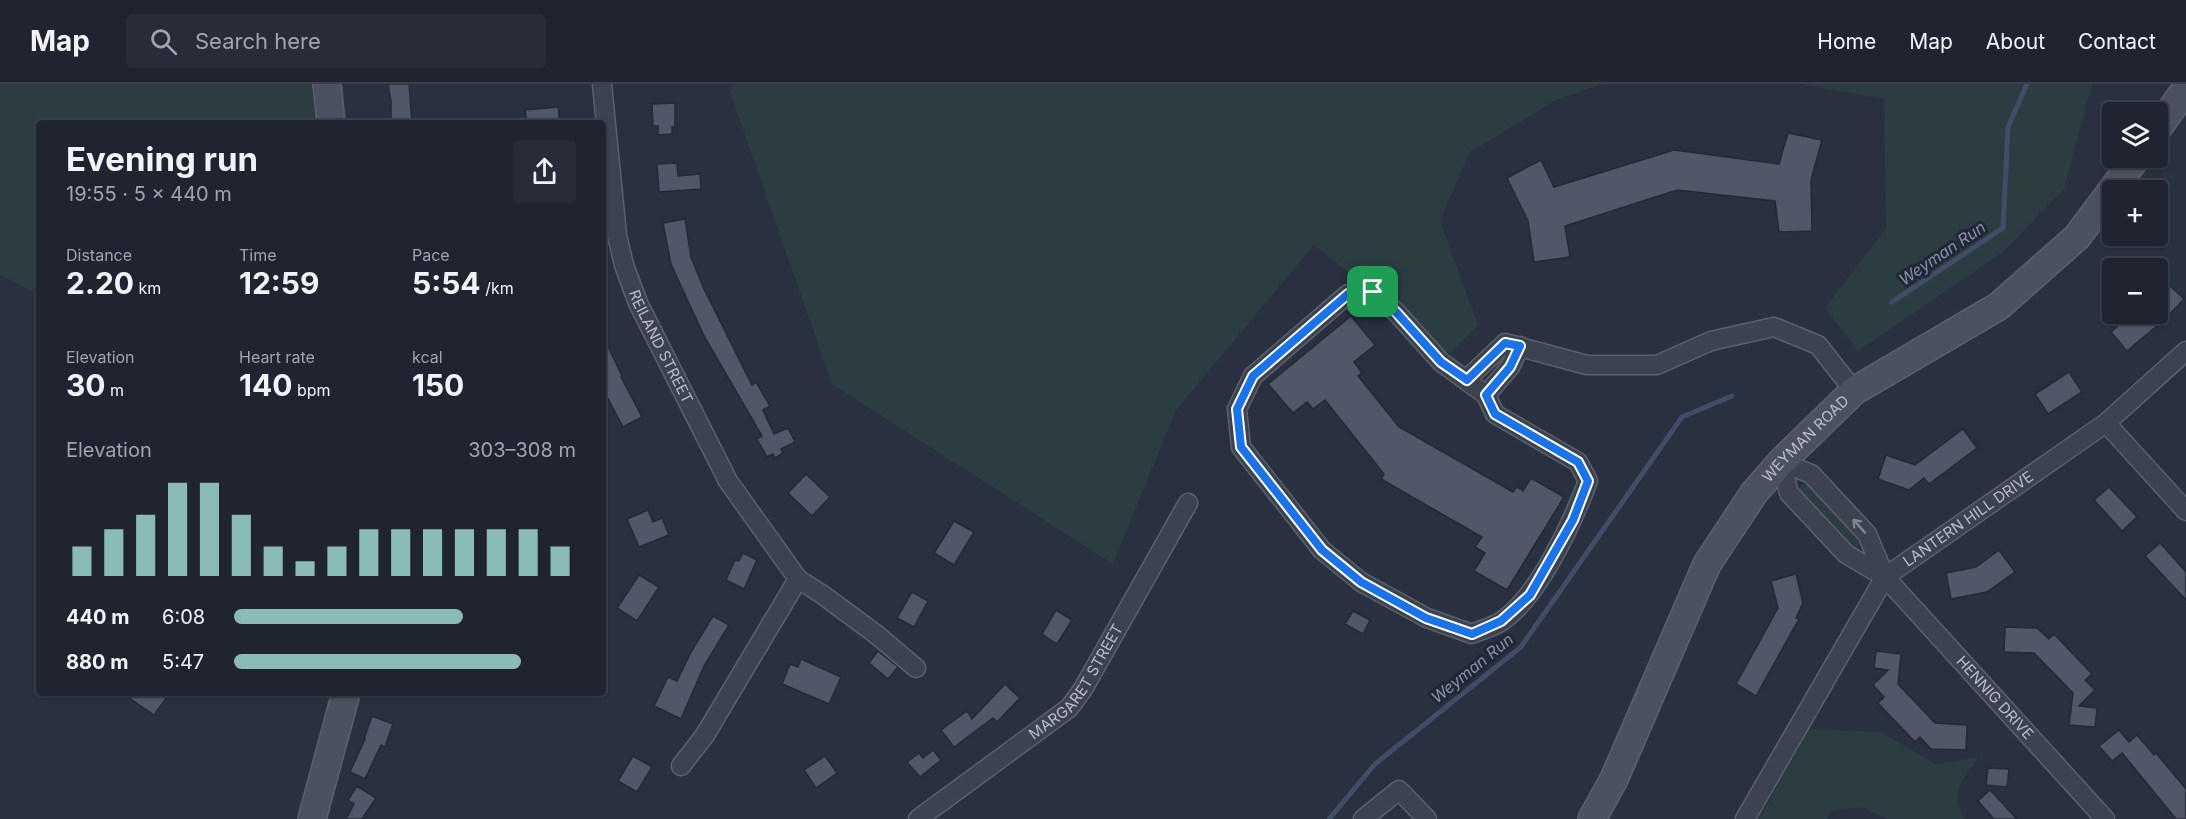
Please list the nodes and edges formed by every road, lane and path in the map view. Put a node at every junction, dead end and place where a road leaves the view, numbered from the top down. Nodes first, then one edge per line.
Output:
1 (327, 84) edge
2 (602, 84) edge
3 (2186, 89) edge
4 (2168, 114) edge
5 (331, 120) edge
6 (606, 120) edge
7 (606, 124) edge
8 (2129, 168) edge
9 (1520, 346) junction
10 (2186, 351) edge
11 (1467, 380) junction
12 (1854, 391) junction
13 (1486, 395) junction
14 (2106, 423) junction
15 (1781, 462) junction
16 (1188, 503) dead end
17 (2186, 511) edge
18 (1885, 577) junction
19 (798, 579) junction
20 (916, 668) dead end
21 (345, 696) edge
22 (681, 766) dead end
23 (312, 819) edge
24 (918, 819) edge
25 (1363, 819) edge
26 (1427, 819) edge
27 (1592, 819) edge
28 (1745, 819) edge
29 (2106, 819) edge

1 - 5 street
2 - 6 street, REILAND STREET
3 - 4 street
7 - 19 street, REILAND STREET
8 - 12 street, WEYMAN ROAD
9 - 11 street
9 - 12 street
9 - 13 street
10 - 14 street, LANTERN HILL DRIVE
11 - 13 street
11 - 13 street
12 - 15 street, WEYMAN ROAD
14 - 17 street
14 - 18 street, LANTERN HILL DRIVE
15 - 18 street, HENNIG DRIVE
18 -> 15 street, HENNIG DRIVE
15 - 27 street, WEYMAN ROAD
16 - 24 street, MARGARET STREET
18 - 28 street, LANTERN HILL DRIVE
18 - 29 street, HENNIG DRIVE
19 - 20 street, REILAND STREET
19 - 22 street
21 - 23 street
25 - 26 street

